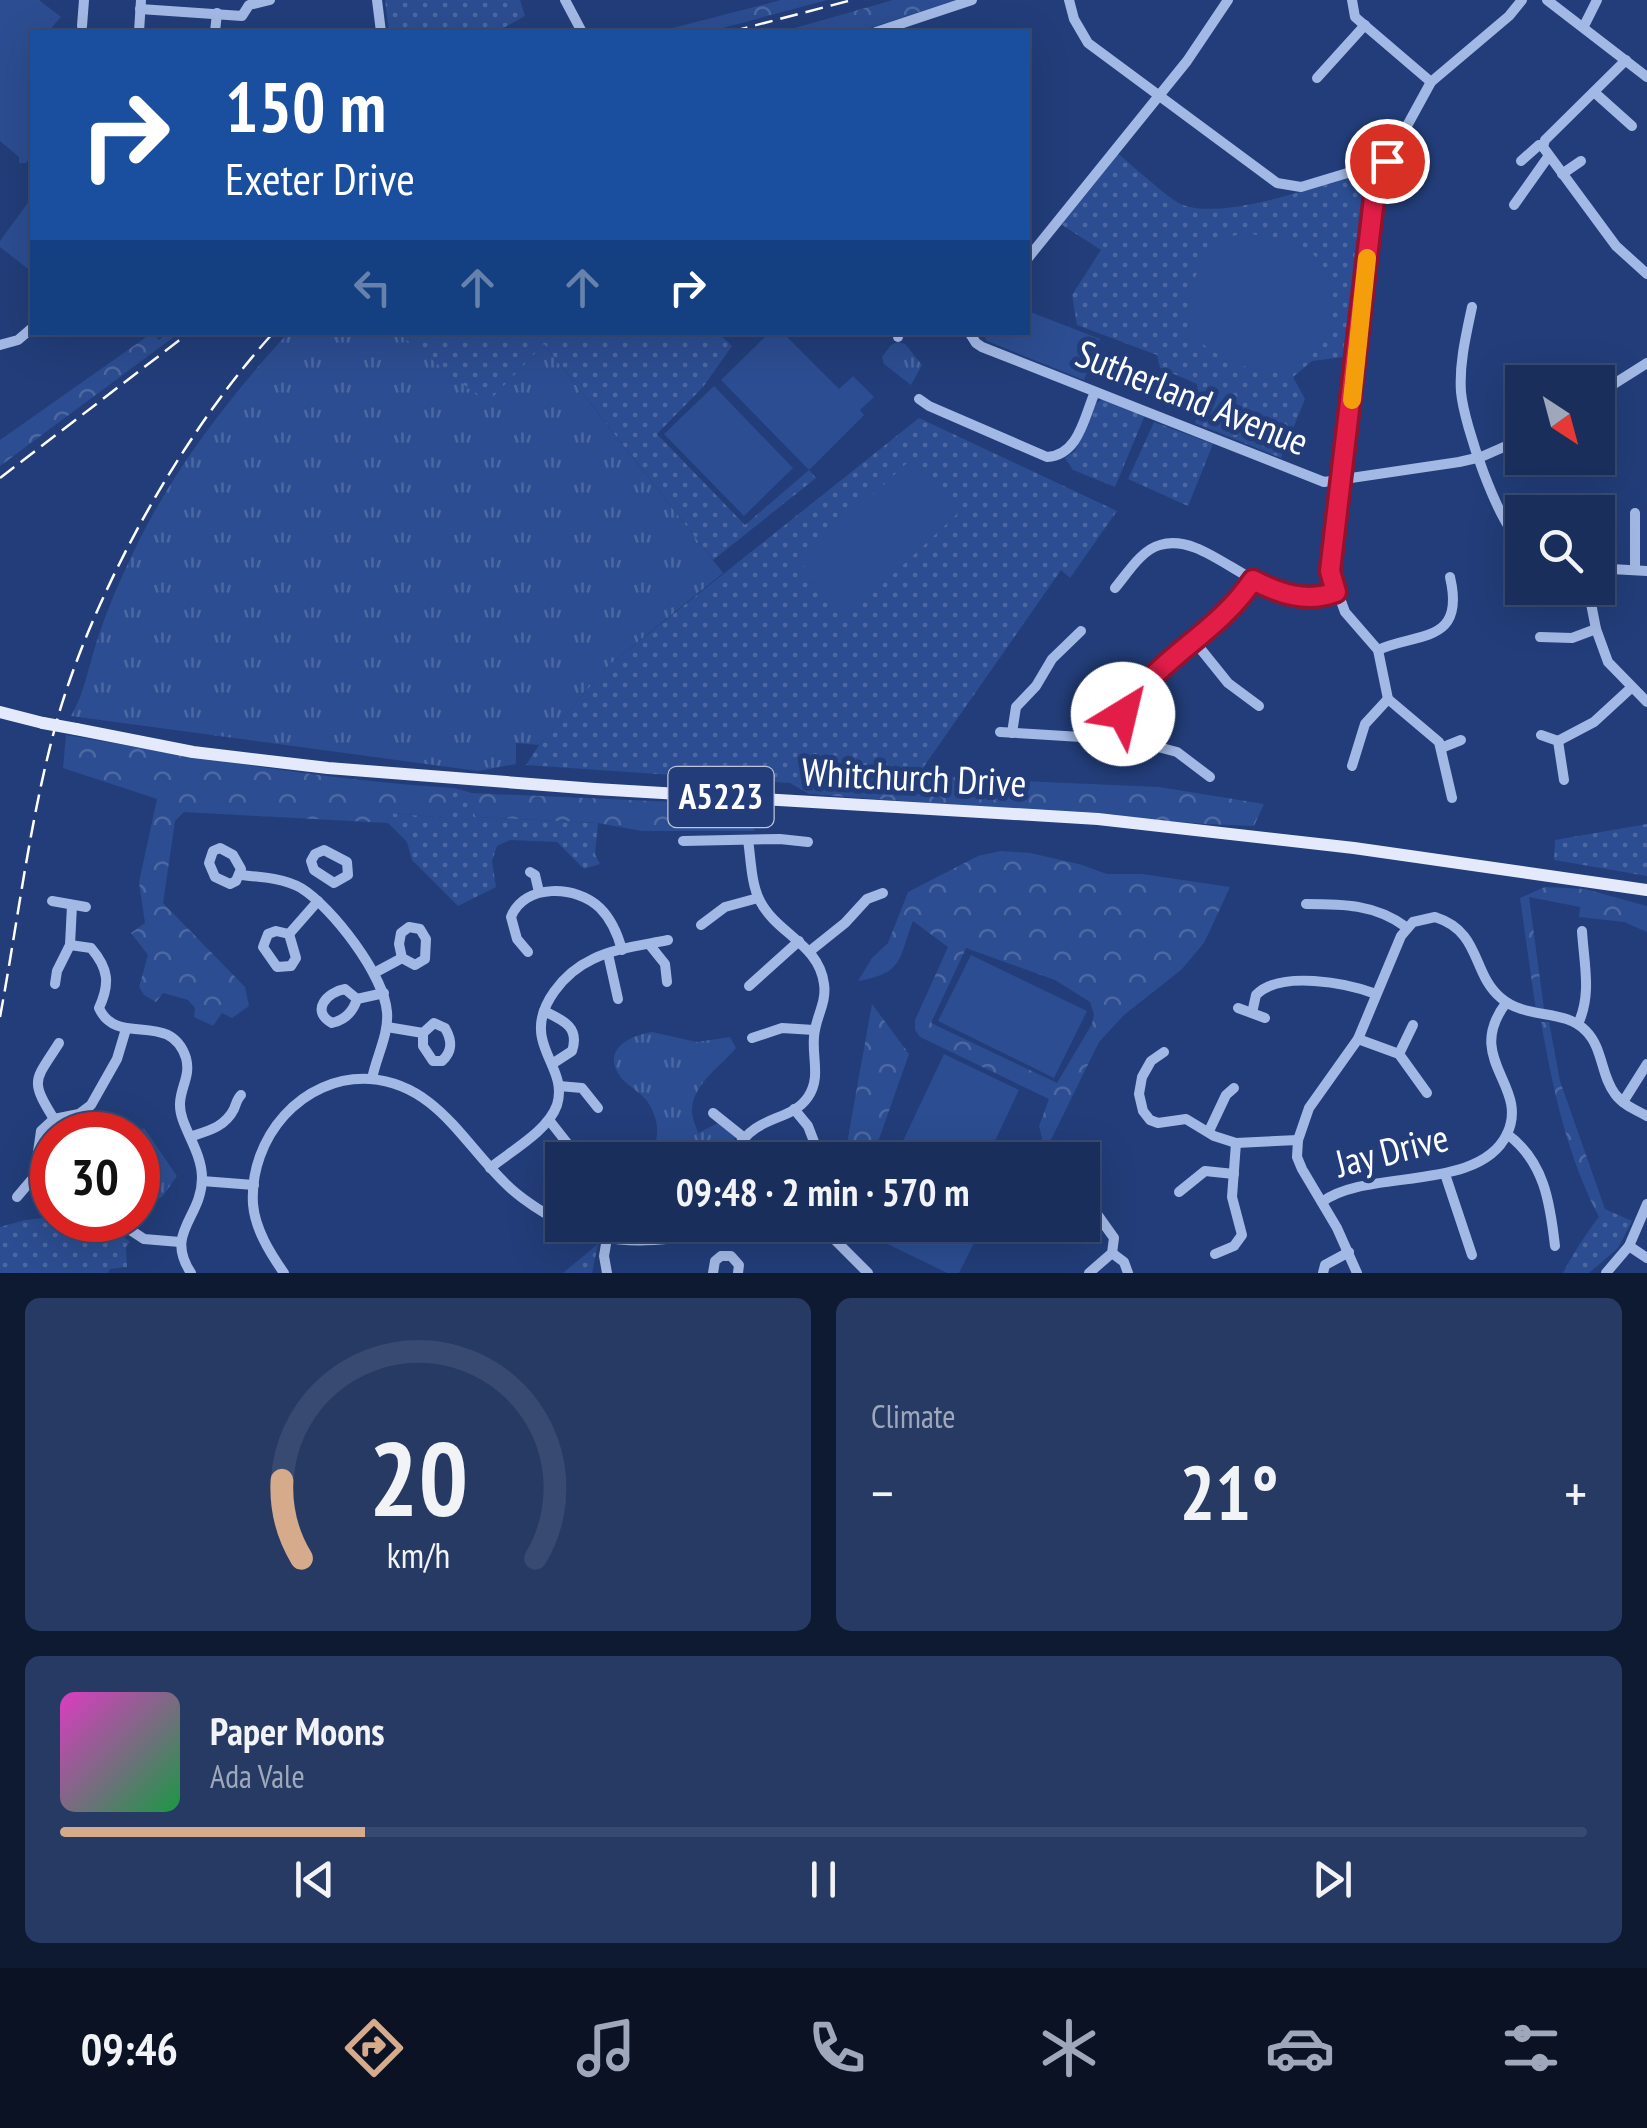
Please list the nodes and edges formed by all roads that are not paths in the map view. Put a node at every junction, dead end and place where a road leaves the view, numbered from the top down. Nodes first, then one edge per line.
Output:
1 (84, 0) edge
2 (270, 0) edge
3 (377, 0) edge
4 (564, 0) edge
5 (972, 0) edge
6 (1069, 0) edge
7 (1228, 0) edge
8 (1352, 0) edge
9 (1522, 0) edge
10 (1548, 0) edge
11 (1597, 0) edge
12 (249, 2) edge
13 (140, 5) edge
14 (216, 13) junction
15 (82, 26) dead end
16 (1365, 26) junction
17 (1584, 26) junction
18 (139, 30) edge
19 (216, 30) edge
20 (381, 30) edge
21 (581, 30) edge
22 (887, 30) edge
23 (1626, 60) junction
24 (1647, 77) edge
25 (1317, 78) dead end
26 (1430, 82) junction
27 (1594, 92) junction
28 (1160, 96) junction
29 (1632, 126) dead end
30 (1546, 152) junction
31 (1387, 161) junction
32 (1521, 161) dead end
33 (1578, 166) dead end
34 (1562, 174) junction
35 (1514, 205) dead end
36 (1030, 256) edge
37 (1647, 274) edge
38 (1472, 307) dead end
39 (30, 330) edge
40 (970, 335) edge
41 (0, 345) edge
42 (1647, 363) edge
43 (1615, 383) edge
44 (1095, 392) junction
45 (918, 399) dead end
46 (1505, 447) edge
47 (1481, 458) junction
48 (1343, 482) junction
49 (1634, 513) dead end
50 (1505, 524) edge
51 (1615, 569) edge
52 (1641, 570) edge
53 (1450, 577) dead end
54 (1253, 580) junction
55 (1115, 588) dead end
56 (1336, 592) junction
57 (1591, 605) edge
58 (1596, 629) junction
59 (1081, 631) dead end
60 (1540, 637) dead end
61 (1195, 642) junction
62 (1378, 650) junction
63 (1631, 688) junction
64 (1388, 699) junction
65 (1647, 702) edge
66 (1258, 706) dead end
67 (0, 712) edge
68 (1115, 723) junction
69 (1541, 736) dead end
70 (1460, 740) dead end
71 (1558, 741) junction
72 (1441, 748) junction
73 (1352, 766) dead end
74 (1210, 777) dead end
75 (1564, 780) dead end
76 (1452, 798) dead end
77 (748, 840) junction
78 (683, 842) dead end
79 (808, 842) dead end
80 (314, 870) dead end
81 (530, 872) dead end
82 (241, 875) dead end
83 (300, 888) junction
84 (1647, 890) edge
85 (878, 891) dead end
86 (539, 892) junction
87 (609, 897) dead end
88 (758, 898) junction
89 (318, 901) junction
90 (52, 902) dead end
91 (1306, 904) dead end
92 (72, 905) junction
93 (598, 906) junction
94 (86, 908) dead end
95 (701, 925) dead end
96 (1406, 927) junction
97 (1582, 931) dead end
98 (289, 934) dead end
99 (668, 940) dead end
100 (798, 941) junction
101 (649, 944) junction
102 (70, 945) junction
103 (622, 950) junction
104 (810, 951) junction
105 (528, 952) dead end
106 (608, 954) junction
107 (402, 958) dead end
108 (376, 972) junction
109 (668, 982) dead end
110 (56, 984) dead end
111 (750, 986) dead end
112 (384, 993) junction
113 (1376, 994) junction
114 (357, 999) dead end
115 (618, 999) dead end
116 (1506, 1003) junction
117 (1238, 1008) dead end
118 (544, 1011) junction
119 (1252, 1013) junction
120 (1265, 1018) dead end
121 (1578, 1024) junction
122 (1413, 1025) dead end
123 (387, 1027) junction
124 (126, 1028) junction
125 (814, 1030) junction
126 (423, 1034) dead end
127 (752, 1038) dead end
128 (1358, 1039) junction
129 (58, 1043) dead end
130 (1143, 1050) dead end
131 (1164, 1052) dead end
132 (1399, 1054) junction
133 (1151, 1061) junction
134 (552, 1064) junction
135 (1647, 1064) edge
136 (372, 1080) junction
137 (559, 1086) junction
138 (1234, 1088) dead end
139 (1427, 1093) dead end
140 (242, 1095) dead end
141 (1622, 1102) junction
142 (598, 1108) dead end
143 (794, 1109) junction
144 (50, 1112) edge
145 (82, 1112) edge
146 (713, 1112) dead end
147 (1647, 1116) edge
148 (549, 1120) junction
149 (1210, 1132) junction
150 (1506, 1134) junction
151 (192, 1136) junction
152 (743, 1137) junction
153 (1298, 1140) junction
154 (566, 1142) edge
155 (740, 1142) edge
156 (815, 1142) edge
157 (1236, 1143) junction
158 (490, 1168) junction
159 (1234, 1174) junction
160 (1445, 1174) junction
161 (30, 1182) edge
162 (202, 1182) junction
163 (254, 1185) junction
164 (1178, 1192) dead end
165 (17, 1197) dead end
166 (1322, 1202) junction
167 (1647, 1204) edge
168 (545, 1212) edge
169 (1100, 1216) edge
170 (1558, 1237) dead end
171 (160, 1240) edge
172 (180, 1242) junction
173 (606, 1242) edge
174 (837, 1242) edge
175 (1630, 1246) junction
176 (1112, 1252) junction
177 (1349, 1252) junction
178 (1216, 1254) dead end
179 (1472, 1256) dead end
180 (1647, 1258) edge
181 (192, 1273) edge
182 (284, 1273) edge
183 (608, 1273) edge
184 (713, 1273) edge
185 (738, 1273) edge
186 (868, 1273) edge
187 (1089, 1273) edge
188 (1128, 1273) edge
189 (1324, 1273) edge
190 (1357, 1273) edge
191 (1606, 1273) edge

1 - 15 street
2 - 12 street
3 - 20 street
4 - 21 street
5 - 22 street
6 - 28 street
7 - 28 street
8 - 16 street
9 - 26 street
10 - 17 street
11 - 17 street
12 - 14 street
13 - 14 street
13 - 18 street
14 - 19 street
16 - 25 street
16 - 26 street
17 - 23 street
23 - 24 street
23 - 27 street
26 - 31 street
27 - 29 street
27 - 30 street
28 - 31 street
28 - 36 street
30 - 32 street
30 - 34 street
30 - 35 street
31 - 48 street
33 - 34 street
34 - 37 street
38 - 47 street
39 - 41 street
40 - 44 street, Sutherland Avenue
42 - 43 street
44 - 45 street
44 - 48 street, Sutherland Avenue
46 - 47 street
47 - 48 street
47 - 50 street
48 - 56 street
49 - 52 street
51 - 52 street
53 - 62 street
54 - 55 street
54 - 56 street
54 - 61 street
56 - 62 street
57 - 58 street
58 - 60 street
58 - 63 street
59 - 68 street
61 - 66 street
61 - 68 street
62 - 64 street
63 - 65 street
63 - 71 street
64 - 72 street
64 - 73 street
67 - 84 main road, Whitchurch Drive / A5223, bridge
68 - 74 street
69 - 71 street
70 - 72 street
71 - 75 street
72 - 76 street
77 - 78 street
77 - 79 street
77 - 88 street
80 - 83 street
81 - 86 street
82 - 83 street
83 - 89 street
85 - 104 street
86 - 93 street
86 - 105 street
87 - 93 street
88 - 95 street
88 - 100 street
89 - 98 street
89 - 108 street
90 - 92 street
91 - 96 street
92 - 94 street
92 - 102 street
93 - 103 street
96 - 113 street
96 - 116 street
97 - 121 street
99 - 101 street
100 - 104 street
100 - 111 street
101 - 103 street
101 - 109 street
102 - 110 street
102 - 124 street
103 - 106 street
104 - 125 street
106 - 115 street
106 - 118 street
107 - 108 street
108 - 112 street
112 - 114 street
112 - 123 street
113 - 119 street
113 - 128 street
116 - 121 street
116 - 150 street
117 - 119 street
118 - 134 street
118 - 134 street
119 - 120 street
121 - 141 street
122 - 132 street
123 - 126 street
123 - 136 street
124 - 145 street
124 - 151 street
125 - 127 street
125 - 143 street
128 - 132 street
128 - 153 street
129 - 144 street
130 - 133 street
131 - 133 street
132 - 139 street
133 - 149 street
134 - 137 street
135 - 141 street
136 - 158 street
136 - 163 street
137 - 142 street
137 - 148 street
138 - 149 street
140 - 151 street
141 - 147 street
143 - 152 street
143 - 156 street
146 - 152 street
148 - 154 street
148 - 158 street
149 - 157 street
150 - 160 street, Jay Drive
150 - 170 street
151 - 162 street
152 - 155 street
153 - 157 street
153 - 166 street
157 - 159 street
158 - 168 street
159 - 164 street
159 - 178 street
160 - 166 street, Jay Drive
160 - 179 street
161 - 165 street
162 - 163 street
162 - 172 street
163 - 182 street
166 - 177 street
167 - 175 street
169 - 176 street
171 - 172 street
172 - 181 street
173 - 183 street
174 - 186 street
175 - 180 street
175 - 191 street
176 - 187 street
176 - 188 street
177 - 189 street
177 - 190 street
184 - 185 street

